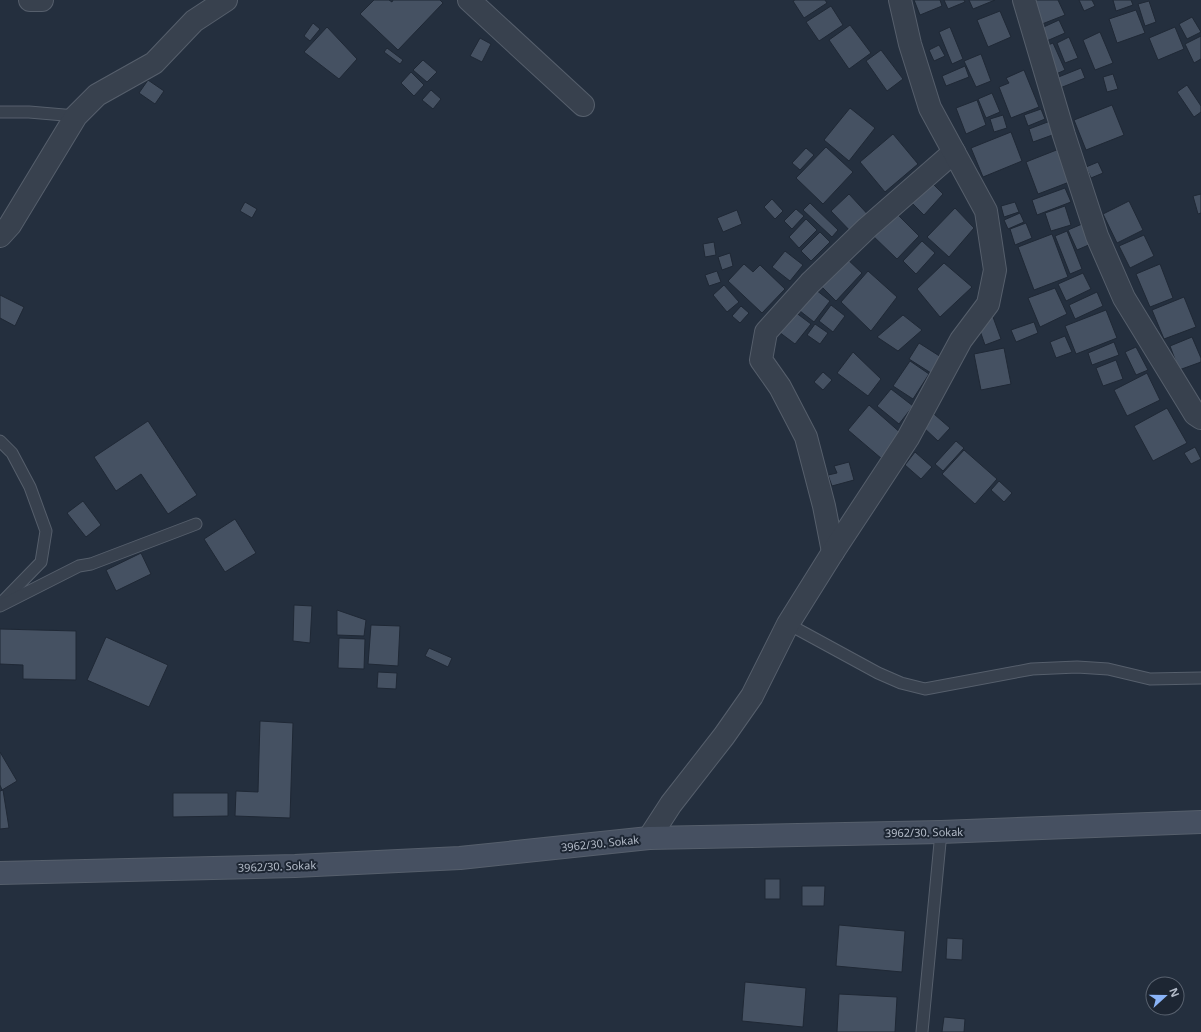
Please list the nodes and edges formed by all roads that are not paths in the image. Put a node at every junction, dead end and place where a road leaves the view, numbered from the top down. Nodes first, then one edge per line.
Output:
1 (30, 0) edge
2 (42, 0) edge
3 (226, 0) edge
4 (469, 0) edge
5 (900, 0) edge
6 (1024, 0) edge
7 (583, 105) dead end
8 (0, 112) edge
9 (76, 116) junction
10 (954, 152) junction
11 (0, 236) edge
12 (1201, 418) edge
13 (0, 441) edge
14 (196, 524) dead end
15 (833, 552) junction
16 (0, 605) edge
17 (788, 624) junction
18 (1201, 678) edge
19 (1201, 822) edge
20 (940, 832) junction
21 (649, 838) junction
22 (0, 873) edge
23 (922, 1032) edge

1 - 2 street
3 - 9 street
4 - 7 street
5 - 10 street
6 - 12 street
8 - 9 lane
9 - 11 street
10 - 15 street
10 - 15 street
13 - 16 lane
14 - 16 lane
15 - 17 street
17 - 18 lane
17 - 21 street
19 - 20 main road, 3962/30. Sokak
20 - 21 main road, 3962/30. Sokak
20 - 23 lane
21 - 22 main road, 3962/30. Sokak

